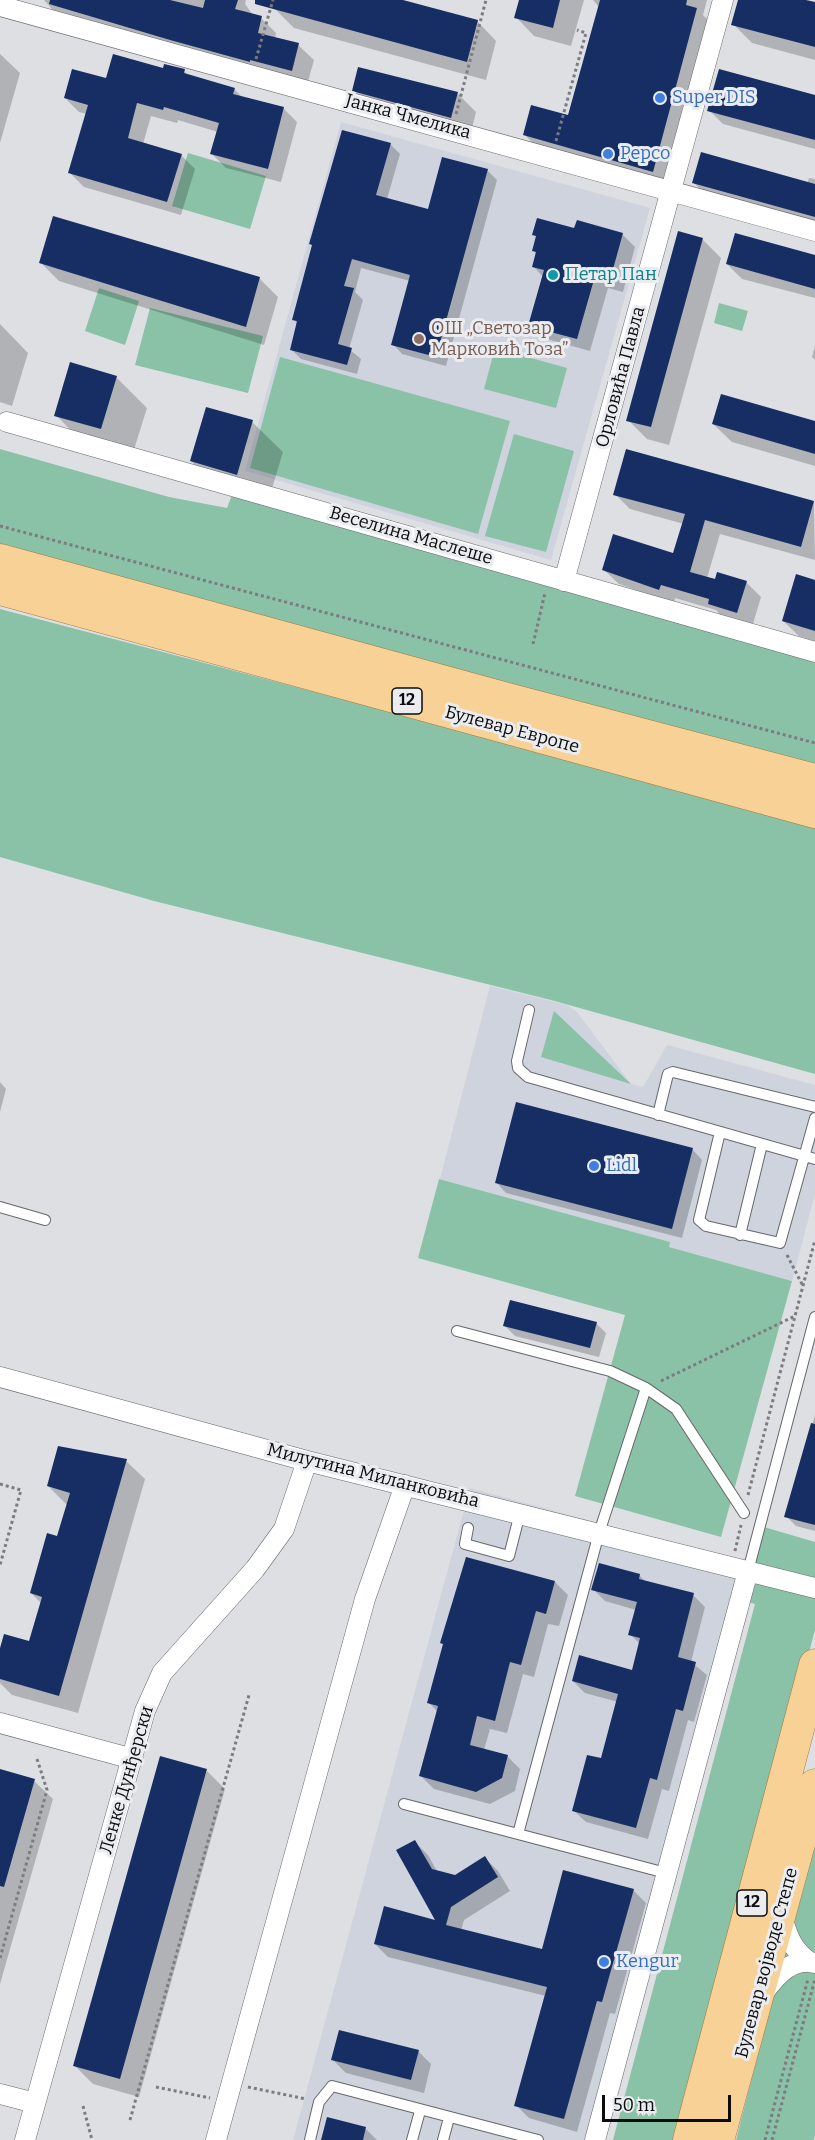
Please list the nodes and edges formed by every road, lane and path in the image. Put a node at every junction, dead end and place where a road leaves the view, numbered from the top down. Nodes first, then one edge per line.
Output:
1 (273, 0) edge
2 (486, 0) edge
3 (723, 0) edge
4 (0, 6) edge
5 (578, 30) dead end
6 (251, 75) junction
7 (452, 130) junction
8 (552, 157) junction
9 (672, 191) junction
10 (815, 231) edge
11 (7, 422) dead end
12 (0, 526) edge
13 (0, 560) edge
14 (556, 578) junction
15 (0, 589) edge
16 (533, 644) dead end
17 (815, 652) edge
18 (815, 743) edge
19 (815, 780) edge
20 (815, 812) edge
21 (529, 1010) dead end
22 (815, 1107) edge
23 (658, 1115) junction
24 (815, 1118) edge
25 (720, 1132) junction
26 (762, 1144) junction
27 (810, 1157) edge
28 (0, 1207) edge
29 (45, 1220) dead end
30 (740, 1235) junction
31 (815, 1240) edge
32 (780, 1243) junction
33 (803, 1286) junction
34 (795, 1316) junction
35 (815, 1317) edge
36 (457, 1331) dead end
37 (0, 1377) edge
38 (646, 1388) junction
39 (307, 1461) junction
40 (0, 1484) edge
41 (405, 1485) junction
42 (520, 1513) junction
43 (744, 1513) junction
44 (468, 1528) dead end
45 (599, 1533) junction
46 (0, 1565) edge
47 (739, 1569) junction
48 (815, 1588) edge
49 (815, 1665) edge
50 (249, 1695) dead end
51 (0, 1723) edge
52 (37, 1759) dead end
53 (133, 1759) junction
54 (815, 1785) edge
55 (404, 1804) dead end
56 (518, 1833) junction
57 (666, 1873) junction
58 (781, 1913) junction
59 (0, 1958) edge
60 (813, 1966) edge
61 (757, 2000) junction
62 (232, 2083) junction
63 (156, 2087) dead end
64 (0, 2094) edge
65 (319, 2102) junction
66 (35, 2103) junction
67 (226, 2103) junction
68 (83, 2106) dead end
69 (420, 2110) junction
70 (449, 2118) junction
71 (130, 2120) dead end
72 (25, 2140) edge
73 (92, 2140) edge
74 (216, 2140) edge
75 (310, 2140) edge
76 (412, 2140) edge
77 (443, 2140) edge
78 (538, 2140) edge
79 (595, 2140) edge
80 (689, 2140) edge
81 (718, 2140) edge
82 (765, 2140) edge
83 (772, 2140) edge

1 - 6 path
2 - 7 path
3 - 9 street, Орловића Павла
4 - 6 street, Јанка Чмелика
5 - 8 path
6 - 7 street, Јанка Чмелика
7 - 8 street, Јанка Чмелика
8 - 9 street, Јанка Чмелика
9 - 10 street, Јанка Чмелика
9 - 14 street, Орловића Павла
11 - 14 street, Веселина Маслеше
12 - 18 path
13 - 19 main road, Булевар Европе / 12
14 - 16 path
14 - 17 street, Веселина Маслеше
15 - 20 main road, Булевар Европе / 12
21 - 23 lane
22 - 23 lane
23 - 25 lane
24 - 27 lane
25 - 26 lane
25 - 30 lane
26 - 27 lane
26 - 30 lane
27 - 32 lane
28 - 29 lane
30 - 32 lane
31 - 33 path
32 - 33 path
33 - 34 path
34 - 38 path
34 - 43 path
35 - 47 lane
36 - 38 lane
37 - 39 street, Милутина Миланковића
38 - 43 lane
38 - 45 lane
39 - 41 street, Милутина Миланковића
39 - 53 street, Ленке Дунђерски
40 - 46 path
41 - 42 street, Милутина Миланковића
41 - 62 street
42 - 44 lane
42 - 45 street, Милутина Миланковића
43 - 47 path
45 - 47 street, Милутина Миланковића
45 - 56 lane
47 - 48 street, Милутина Миланковића
47 - 57 street
49 - 80 main road, Булевар војводе Степе / 12
50 - 71 path
51 - 53 street
52 - 59 path
53 - 66 street, Ленке Дунђерски
54 - 58 main road, Булевар војводе Степе / 12
55 - 56 lane
56 - 57 lane
57 - 79 street
58 - 60 street
58 - 61 main road, Булевар војводе Степе / 12
60 - 61 street
60 - 82 path
60 - 83 path
61 - 81 main road, Булевар војводе Степе / 12
62 - 65 path
62 - 67 street
63 - 67 path
64 - 66 street
65 - 69 lane
65 - 75 lane
66 - 72 street, Ленке Дунђерски
67 - 74 street
68 - 73 path
69 - 70 lane
69 - 76 lane
70 - 77 lane
70 - 78 lane

